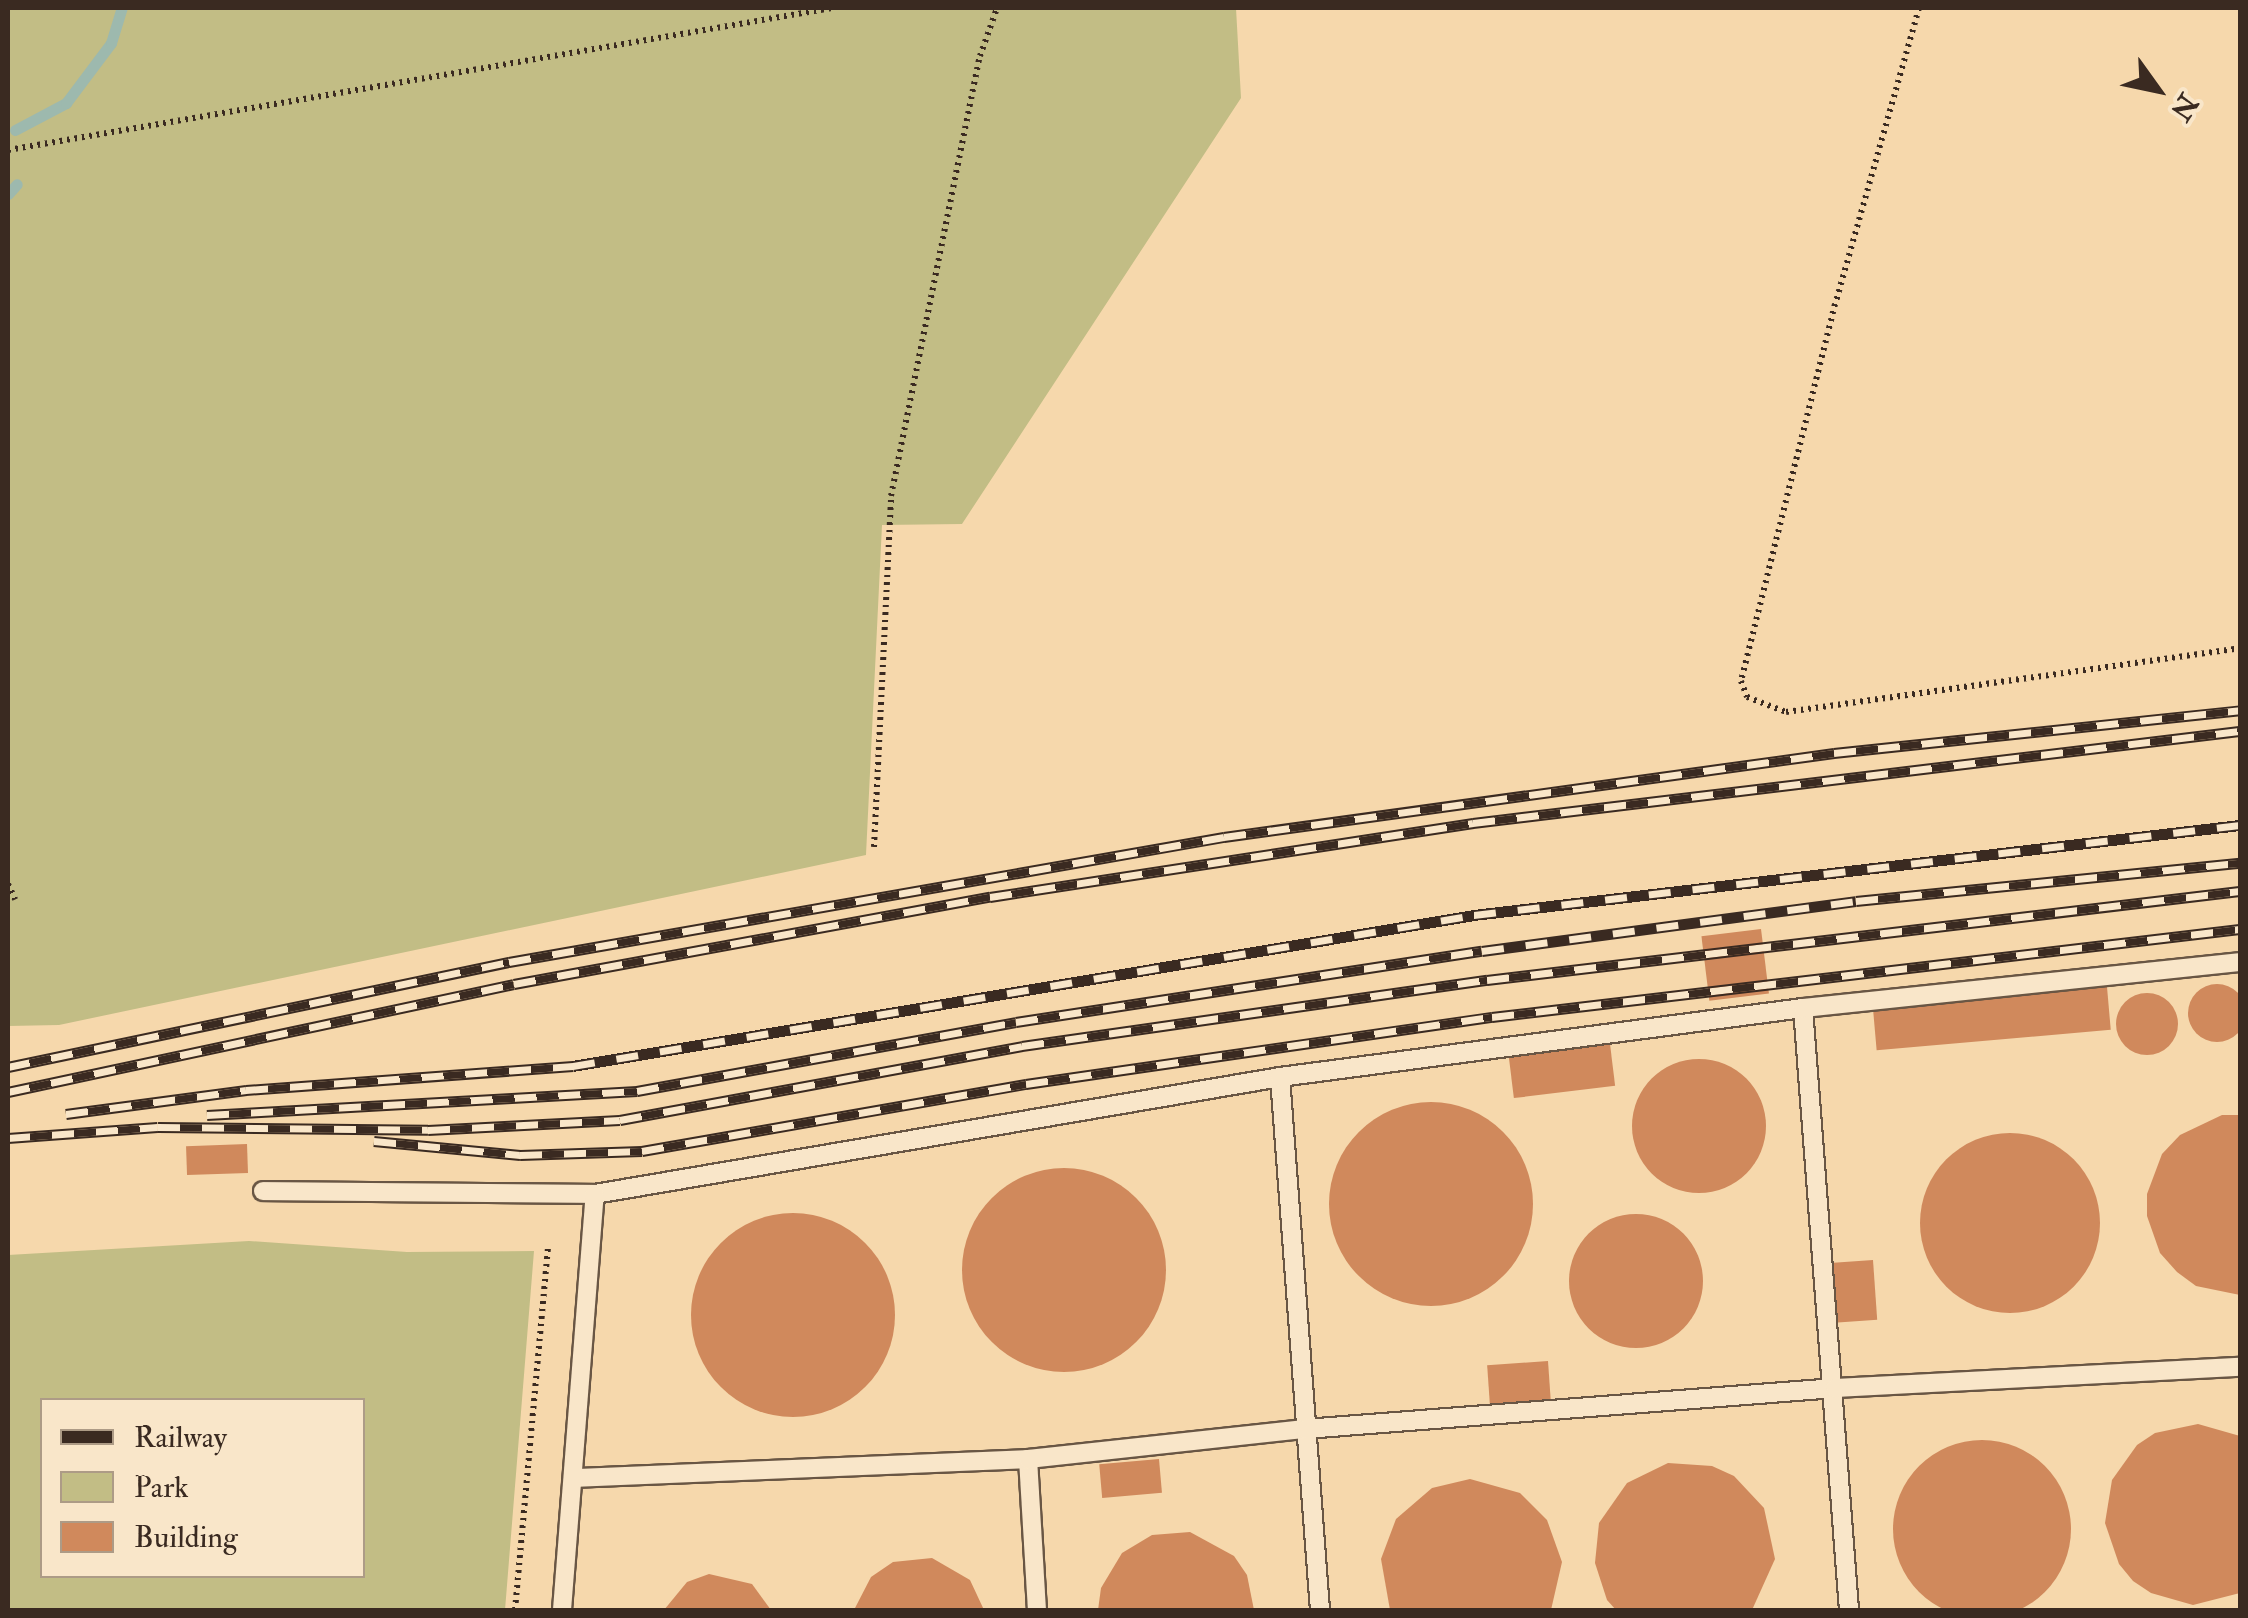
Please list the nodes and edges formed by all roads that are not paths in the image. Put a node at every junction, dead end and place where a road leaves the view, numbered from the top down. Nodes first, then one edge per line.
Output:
1 (2240, 962) edge
2 (1803, 1008) junction
3 (1280, 1076) junction
4 (263, 1190) dead end
5 (596, 1194) junction
6 (2240, 1367) edge
7 (1835, 1388) junction
8 (1306, 1429) junction
9 (1028, 1459) junction
10 (575, 1478) junction
11 (562, 1610) edge
12 (1037, 1610) edge
13 (1320, 1610) edge
14 (1849, 1610) edge

1 - 2 lane
2 - 3 lane
2 - 7 lane
3 - 5 lane
3 - 8 lane
4 - 5 lane
5 - 10 lane
6 - 7 lane
7 - 8 lane
7 - 14 lane
8 - 9 lane
8 - 13 lane
9 - 10 lane
9 - 12 lane
10 - 11 lane

